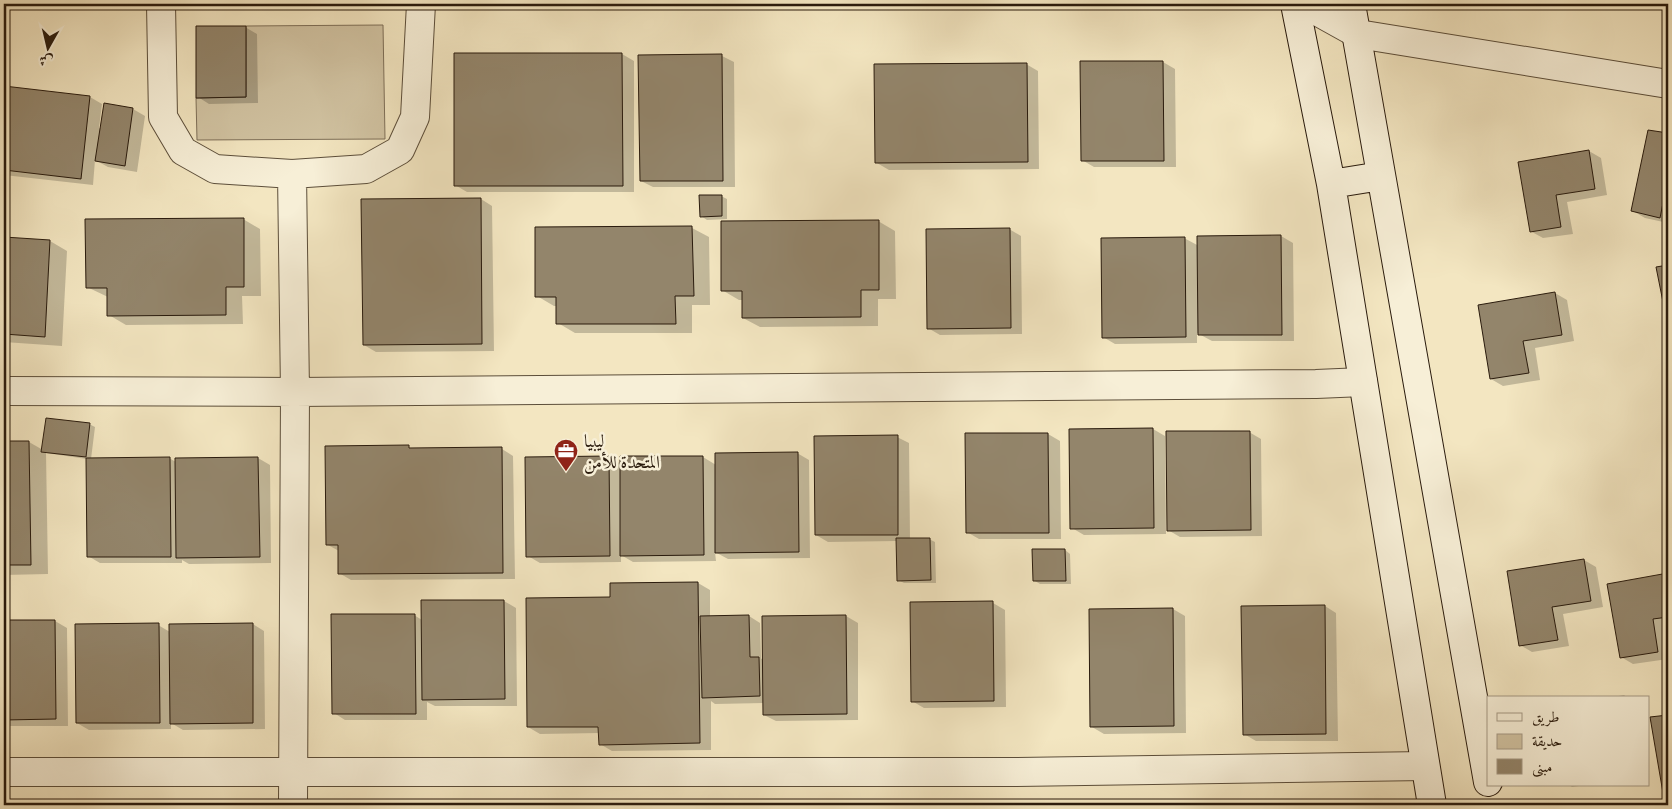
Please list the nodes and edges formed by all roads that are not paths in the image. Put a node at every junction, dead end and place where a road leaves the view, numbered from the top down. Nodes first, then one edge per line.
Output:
1 (162, 4) edge
2 (421, 4) edge
3 (1294, 4) edge
4 (1304, 4) edge
5 (1351, 4) edge
6 (1358, 34) junction
7 (1668, 84) edge
8 (292, 174) junction
9 (1381, 176) junction
10 (1331, 184) junction
11 (1363, 382) junction
12 (4, 391) edge
13 (294, 392) junction
14 (1425, 766) junction
15 (294, 771) junction
16 (4, 772) edge
17 (1487, 776) edge
18 (1489, 786) edge
19 (293, 805) edge
20 (1432, 805) edge
21 (1492, 805) edge

1 - 8 street
2 - 8 street
3 - 10 street
4 - 6 street
5 - 6 street
6 - 7 street
6 - 9 street
8 - 13 street
9 - 10 street
9 - 17 street
10 - 11 street
11 - 13 street
11 - 14 street
12 - 13 street
13 - 15 street
14 - 15 street
14 - 20 street
15 - 16 street
15 - 19 street
18 - 21 street

